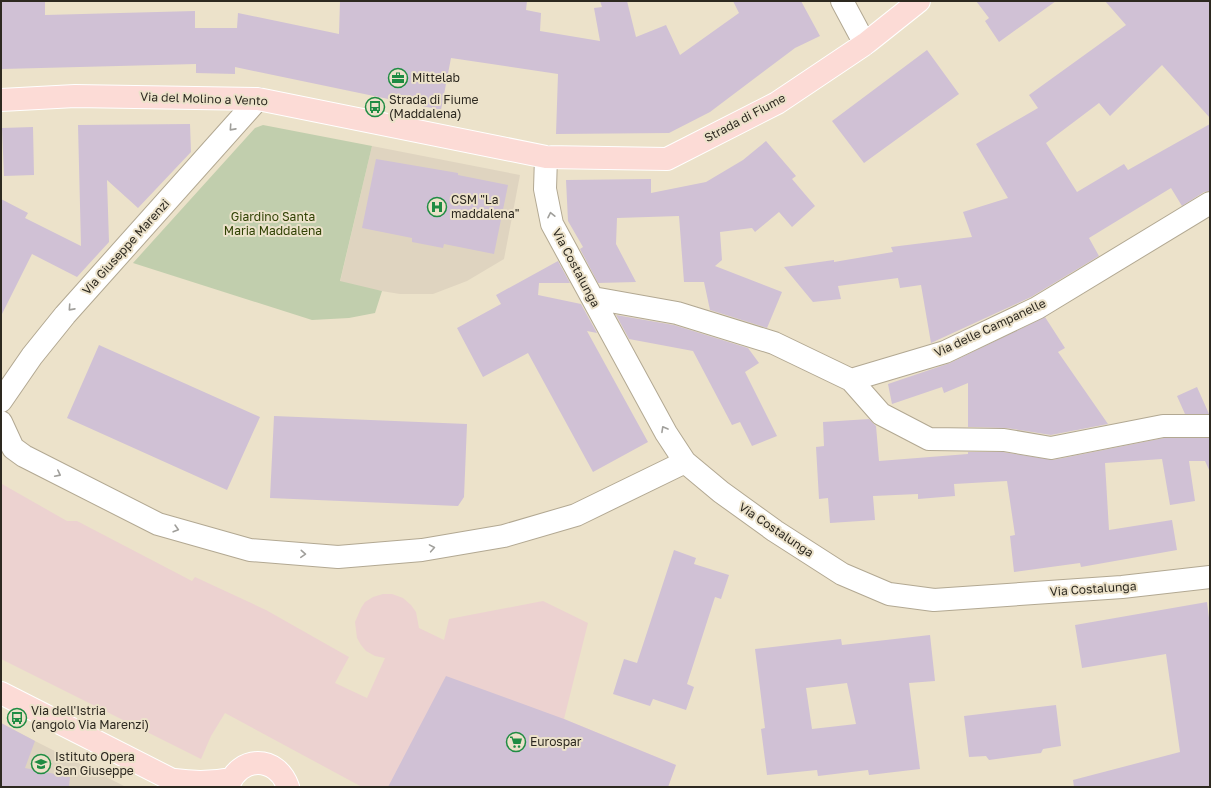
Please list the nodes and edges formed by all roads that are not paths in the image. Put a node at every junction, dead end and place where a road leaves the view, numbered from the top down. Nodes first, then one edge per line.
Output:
1 (842, 1) edge
2 (919, 1) edge
3 (865, 44) junction
4 (258, 99) junction
5 (1, 100) edge
6 (546, 157) junction
7 (1210, 203) edge
8 (593, 298) junction
9 (851, 380) junction
10 (1, 401) edge
11 (1, 422) edge
12 (1210, 426) edge
13 (24, 456) junction
14 (1, 459) edge
15 (685, 462) junction
16 (1210, 576) edge
17 (1, 694) edge
18 (229, 783) edge
19 (180, 784) edge
20 (288, 787) edge

1 - 3 street
2 - 3 main road, Strada di Fiume
3 - 6 main road, Strada di Fiume
4 - 5 main road, Via del Molino a Vento
4 - 6 main road, Via del Molino a Vento
4 -> 10 street, Via Giuseppe Marenzi
8 -> 6 street, Via Costalunga
7 - 9 street, Via delle Campanelle
8 - 9 street
15 -> 8 street, Via Costalunga
9 - 12 street
11 - 13 street
13 - 14 street
13 -> 15 street
15 - 16 street, Via Costalunga
17 - 19 main road
18 - 19 main road
18 - 20 main road

